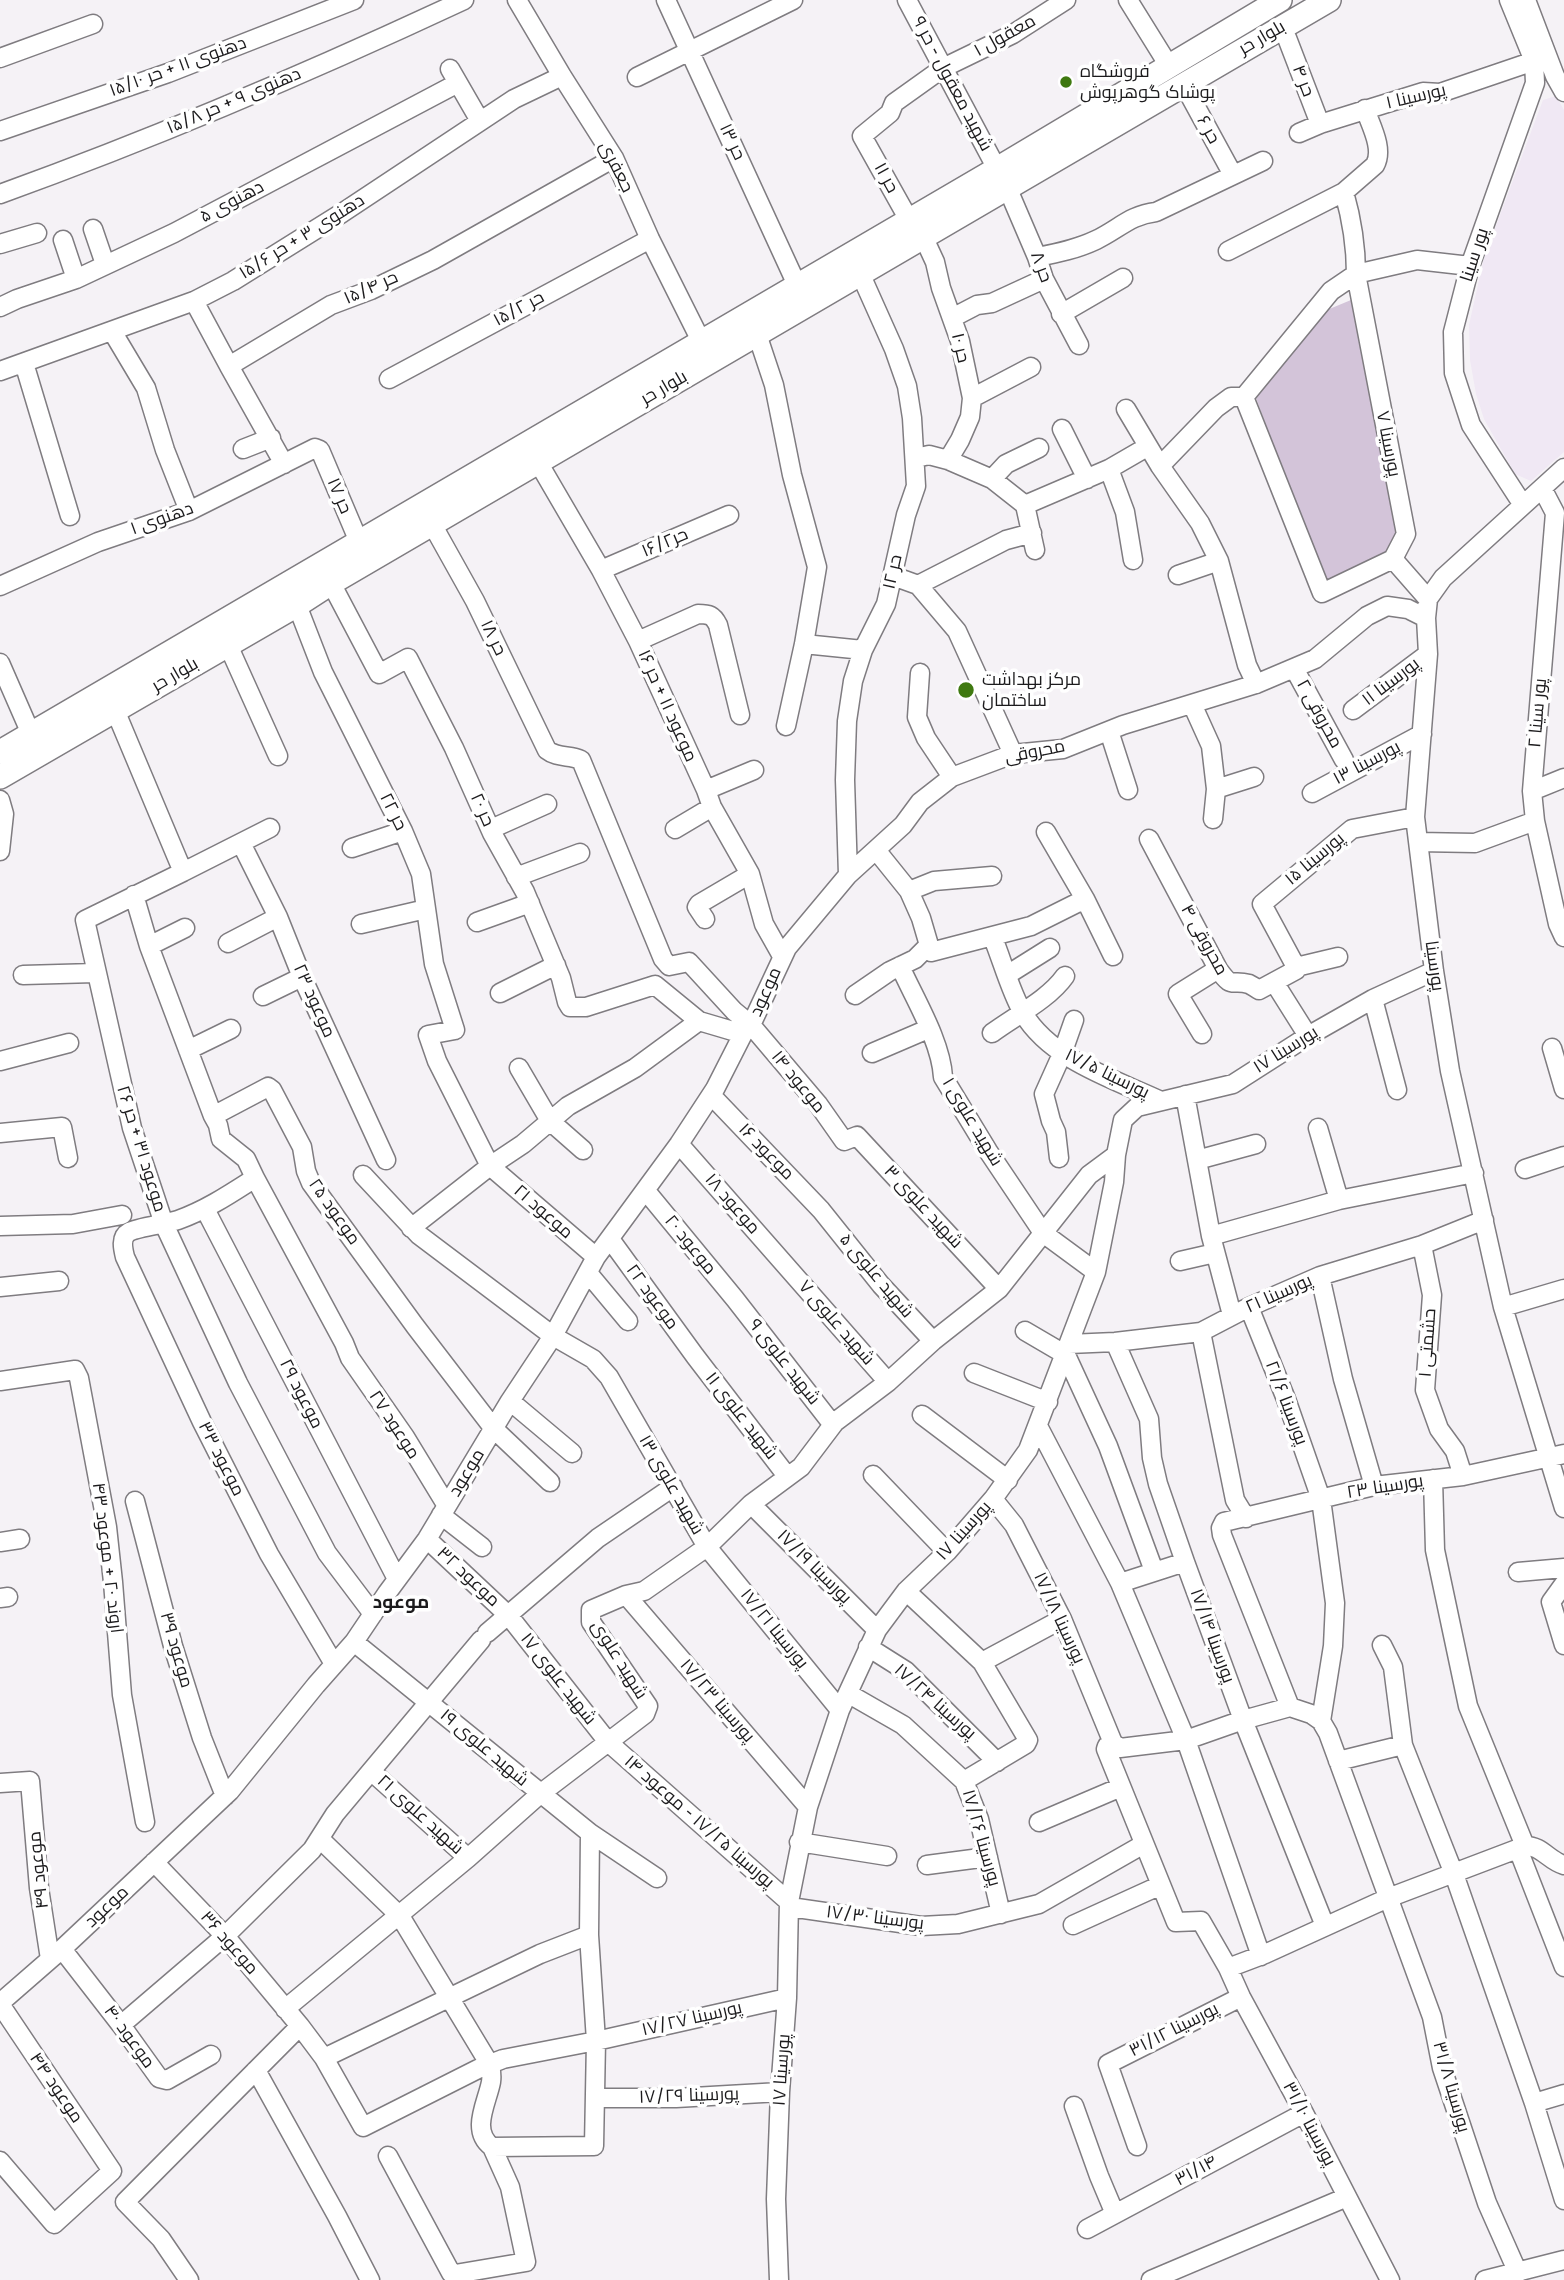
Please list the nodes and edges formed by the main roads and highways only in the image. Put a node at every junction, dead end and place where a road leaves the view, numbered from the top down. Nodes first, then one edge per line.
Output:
1 (1280, 0) edge
2 (1329, 0) edge
3 (1002, 178) junction
4 (916, 228) junction
5 (0, 752) edge
6 (0, 777) edge

1 - 3 main road, بلوار حر
2 - 3 main road, بلوار حر
3 - 4 main road, بلوار حر
4 - 5 main road, بلوار حر
4 - 6 main road, بلوار حر

